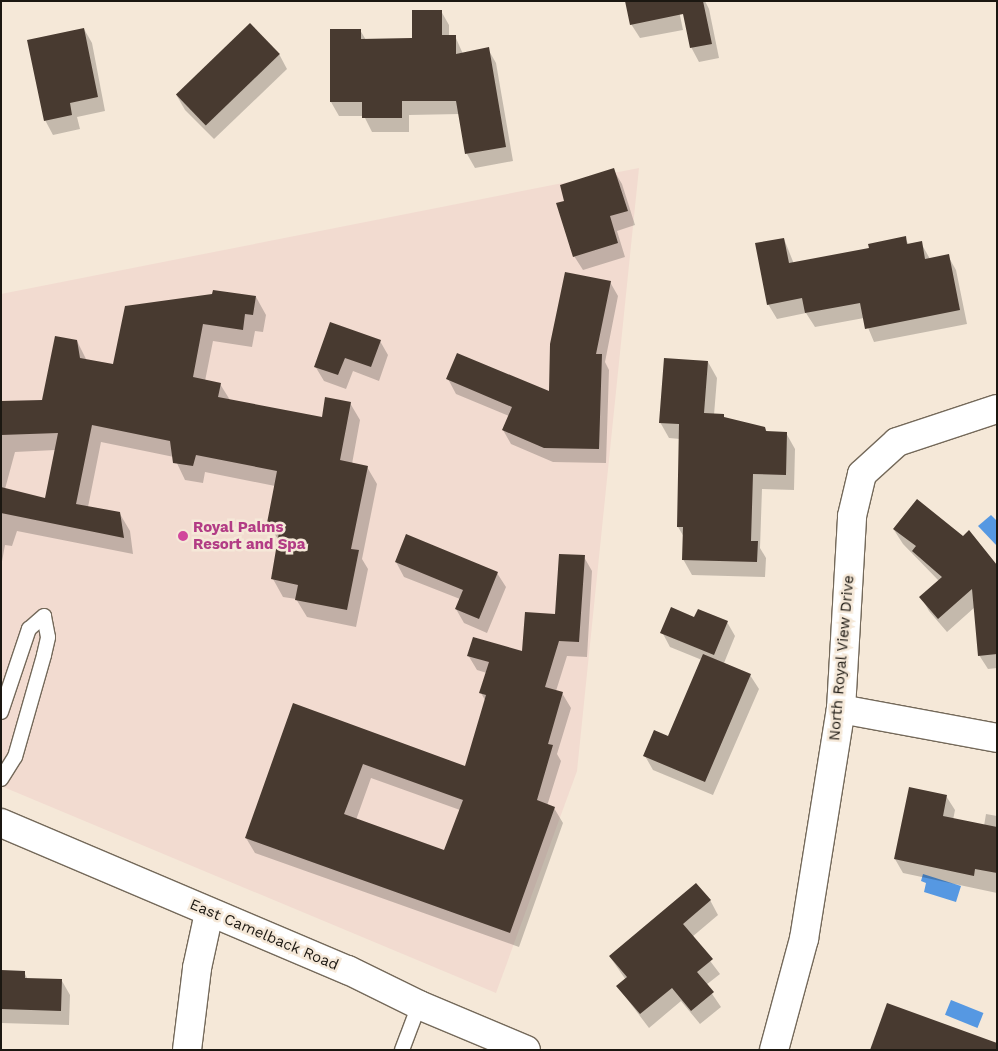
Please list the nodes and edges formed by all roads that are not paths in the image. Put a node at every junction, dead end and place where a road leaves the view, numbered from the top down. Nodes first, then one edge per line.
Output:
1 (997, 409) edge
2 (841, 709) junction
3 (1, 712) edge
4 (997, 738) edge
5 (1, 778) edge
6 (1, 823) edge
7 (209, 913) junction
8 (419, 1005) junction
9 (187, 1050) edge
10 (402, 1050) edge
11 (526, 1050) edge
12 (774, 1050) edge

1 - 2 street, North Royal View Drive
2 - 4 street
2 - 12 street, North Royal View Drive
3 - 5 lane
6 - 7 street, East Camelback Road
7 - 8 street, East Camelback Road
7 - 9 street
8 - 10 lane
8 - 11 street, East Camelback Road

